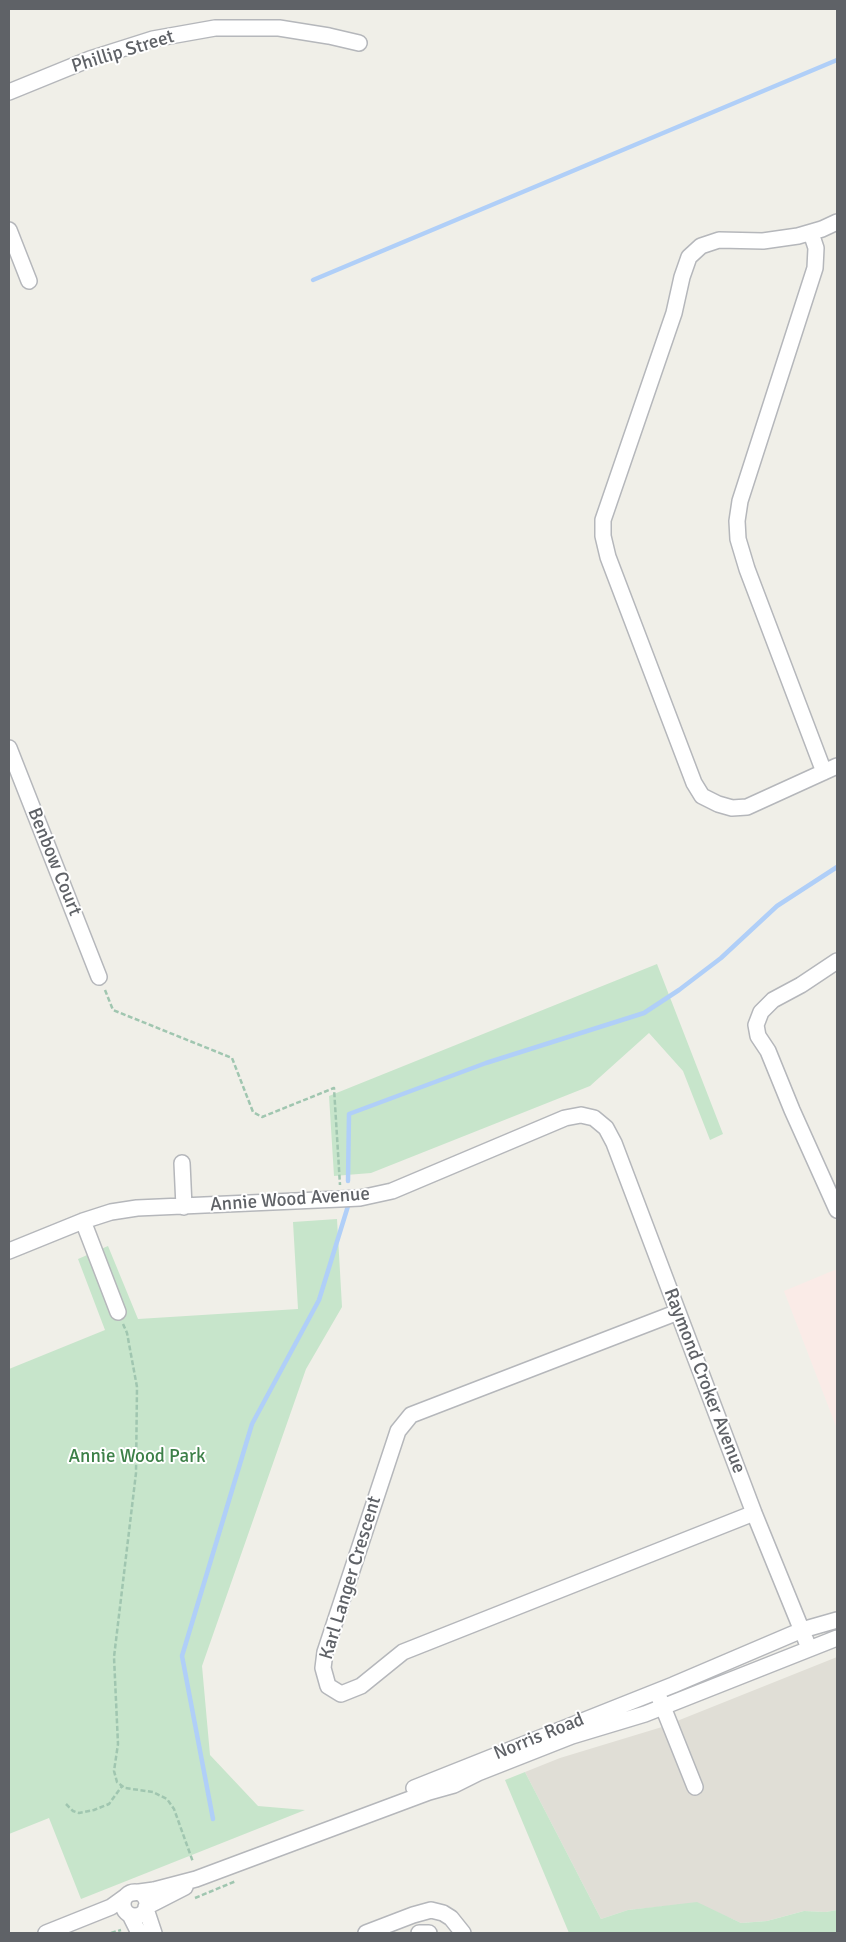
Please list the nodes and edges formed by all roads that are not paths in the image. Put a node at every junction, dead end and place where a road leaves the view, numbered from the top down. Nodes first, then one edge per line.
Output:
1 (359, 43) dead end
2 (9, 92) edge
3 (837, 222) edge
4 (9, 230) edge
5 (811, 233) junction
6 (29, 280) dead end
7 (9, 748) edge
8 (831, 769) edge
9 (837, 961) edge
10 (99, 977) road end
11 (594, 1118) joint
12 (182, 1163) dead end
13 (184, 1207) junction
14 (837, 1210) edge
15 (82, 1221) junction
16 (9, 1251) edge
17 (118, 1312) road end
18 (678, 1312) junction
19 (754, 1513) junction
20 (837, 1620) edge
21 (802, 1630) junction
22 (837, 1638) edge
23 (810, 1648) junction
24 (656, 1692) junction
25 (664, 1710) junction
26 (695, 1787) dead end
27 (243, 1861) junction
28 (196, 1879) junction
29 (131, 1894) junction
30 (146, 1908) junction
31 (129, 1914) junction
32 (404, 1926) edge
33 (132, 1932) edge
34 (460, 1932) edge
35 (46, 1933) edge
36 (74, 1933) edge
37 (154, 1933) edge
38 (366, 1933) edge
39 (419, 1933) edge
40 (429, 1933) edge

1 - 2 street, Phillip Street
3 - 5 street
4 - 6 street
5 - 8 street
5 - 8 street
7 - 10 street, Benbow Court
9 - 14 street
11 - 13 street, Annie Wood Avenue
11 - 18 street, Raymond Croker Avenue
12 - 13 street
13 - 15 street, Annie Wood Avenue
15 - 16 street, Annie Wood Avenue
15 - 17 street
18 - 19 street, Raymond Croker Avenue
18 - 19 street, Karl Langer Crescent
19 - 21 street, Raymond Croker Avenue
20 - 21 street, Norris Road
21 - 23 street, Raymond Croker Avenue
21 - 24 street, Norris Road
22 - 23 street, Norris Road
23 - 25 street, Norris Road
24 - 25 street
24 - 27 street, Norris Road
25 - 26 street
25 - 27 street, Norris Road
27 - 28 street, Norris Road
28 - 29 street, Norris Road
28 - 30 street, Norris Road
29 - 30 street
29 - 31 street
29 - 35 street, Norris Road
30 - 31 street, Norris Road
30 - 37 street
31 - 33 street
31 - 36 street, Norris Road
32 - 34 street
32 - 38 street
39 - 40 street

